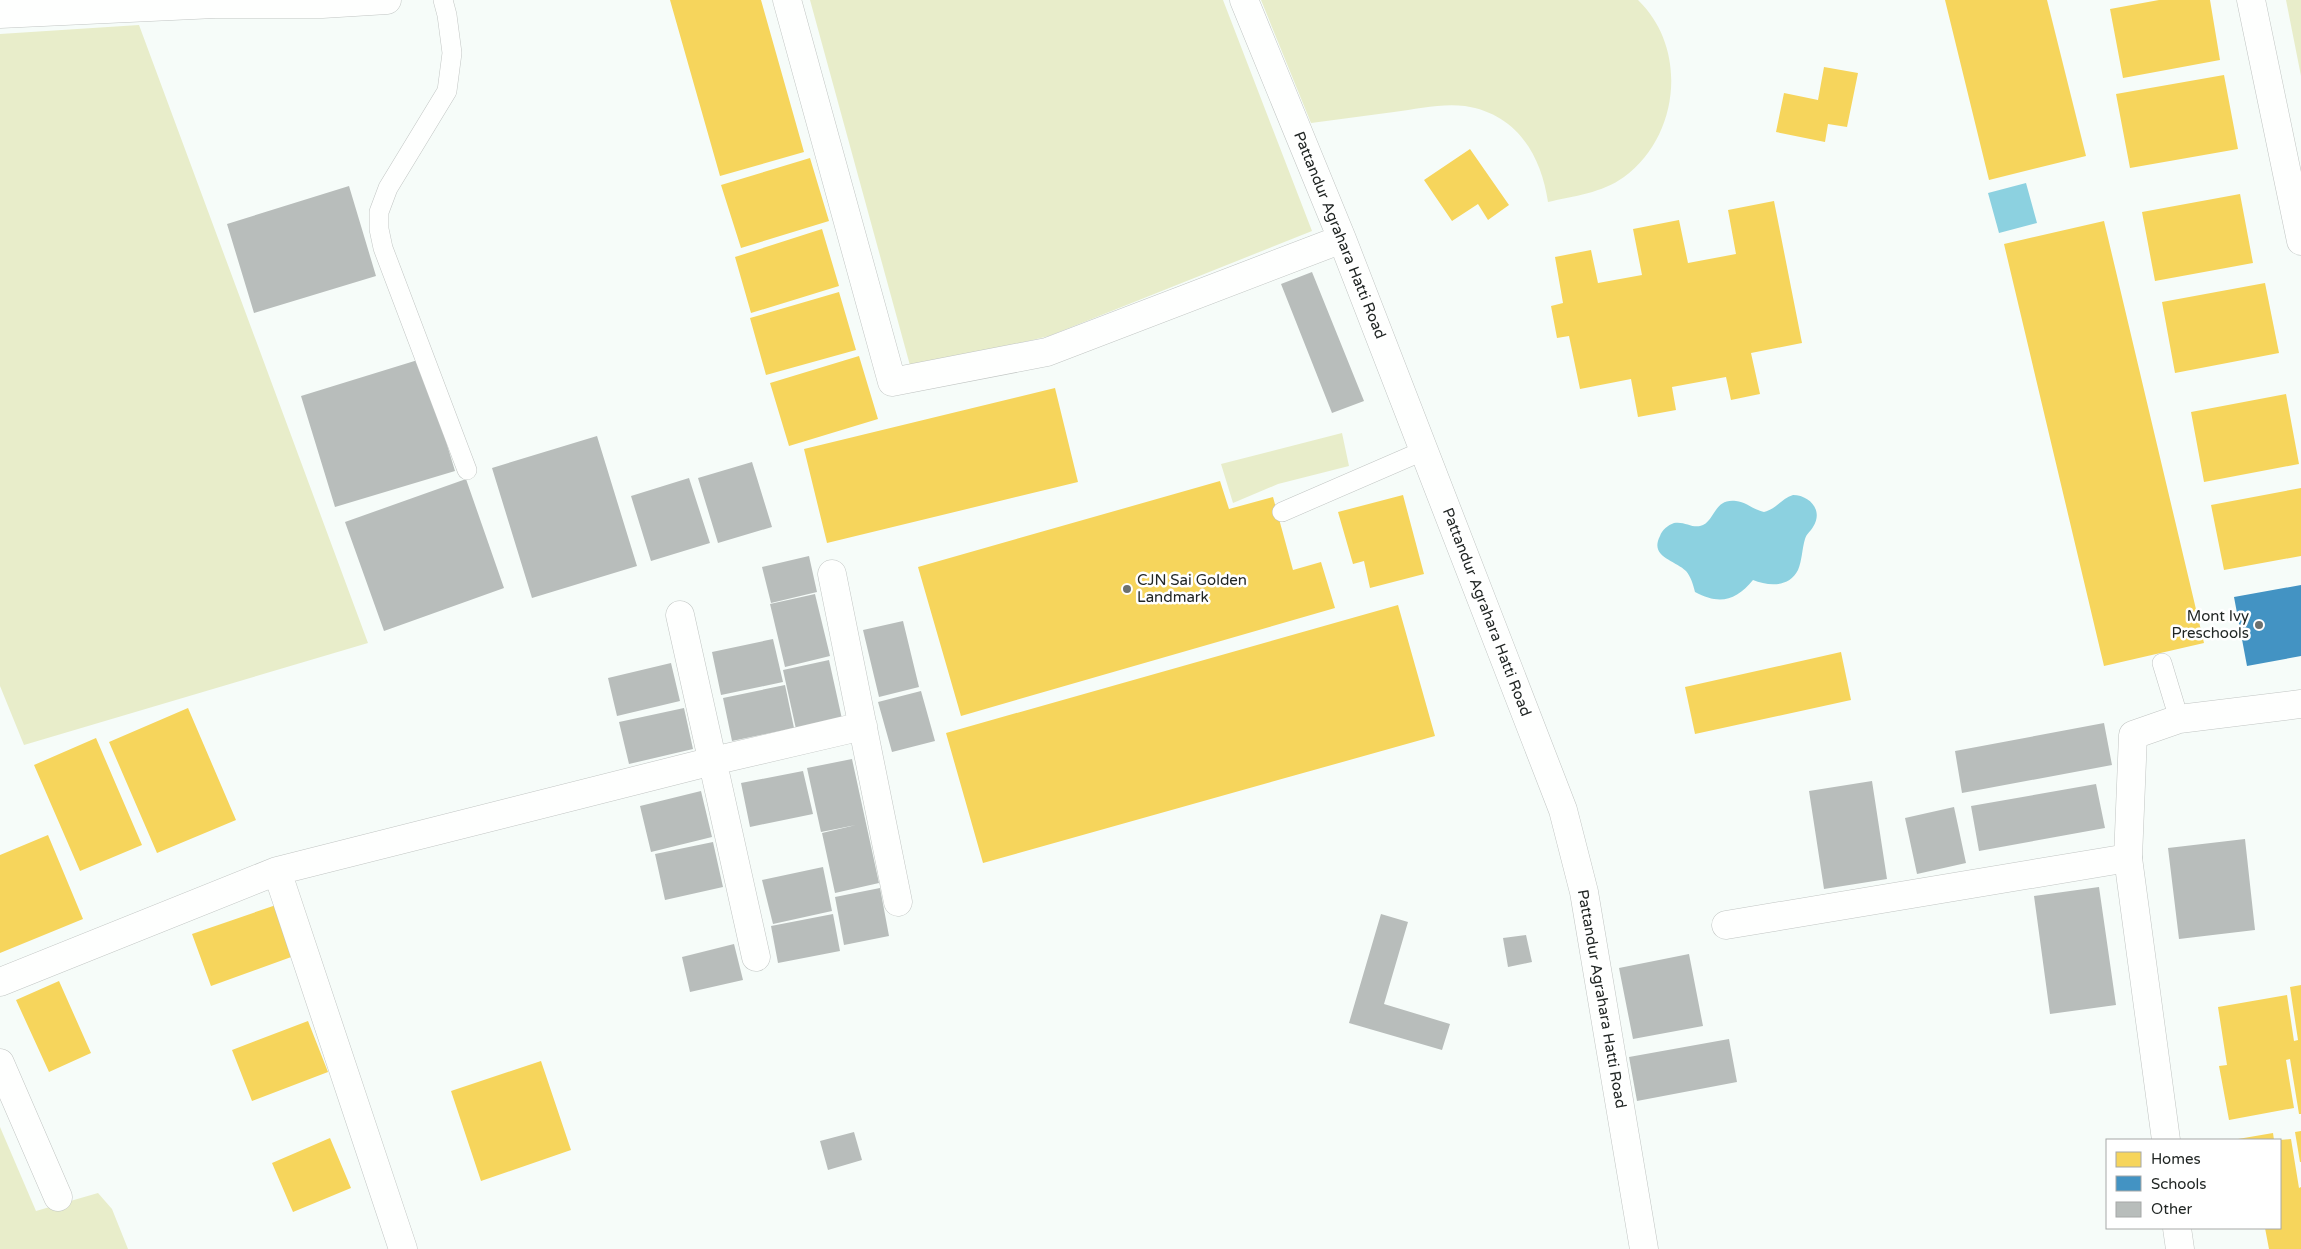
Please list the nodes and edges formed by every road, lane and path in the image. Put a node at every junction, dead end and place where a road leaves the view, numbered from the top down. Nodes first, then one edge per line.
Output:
1 (387, 0) edge
2 (443, 0) edge
3 (787, 0) edge
4 (1244, 0) edge
5 (2251, 0) edge
6 (270, 2) edge
7 (0, 14) edge
8 (1342, 239) junction
9 (2301, 241) edge
10 (1425, 450) junction
11 (467, 470) dead end
12 (1282, 512) dead end
13 (832, 574) dead end
14 (680, 615) dead end
15 (2162, 664) dead end
16 (2301, 704) edge
17 (2179, 719) junction
18 (863, 726) junction
19 (713, 761) junction
20 (2128, 858) junction
21 (277, 871) junction
22 (898, 902) dead end
23 (1726, 925) dead end
24 (756, 957) dead end
25 (0, 982) edge
26 (0, 1063) edge
27 (2166, 1139) edge
28 (58, 1197) dead end
29 (2177, 1229) edge
30 (403, 1249) edge
31 (1644, 1249) edge
32 (2180, 1249) edge

1 - 6 street
2 - 11 lane
3 - 8 street
4 - 8 street, Pattandur Agrahara Hatti Road
5 - 9 street
6 - 7 street
8 - 10 street, Pattandur Agrahara Hatti Road
10 - 12 lane
10 - 31 street, Pattandur Agrahara Hatti Road
13 - 18 street
14 - 19 street
15 - 17 lane
16 - 17 street
17 - 20 street
18 - 19 street
18 - 22 street
19 - 21 street
19 - 24 street
20 - 23 street
20 - 27 street
21 - 25 street
21 - 30 street
26 - 28 street
29 - 32 street

